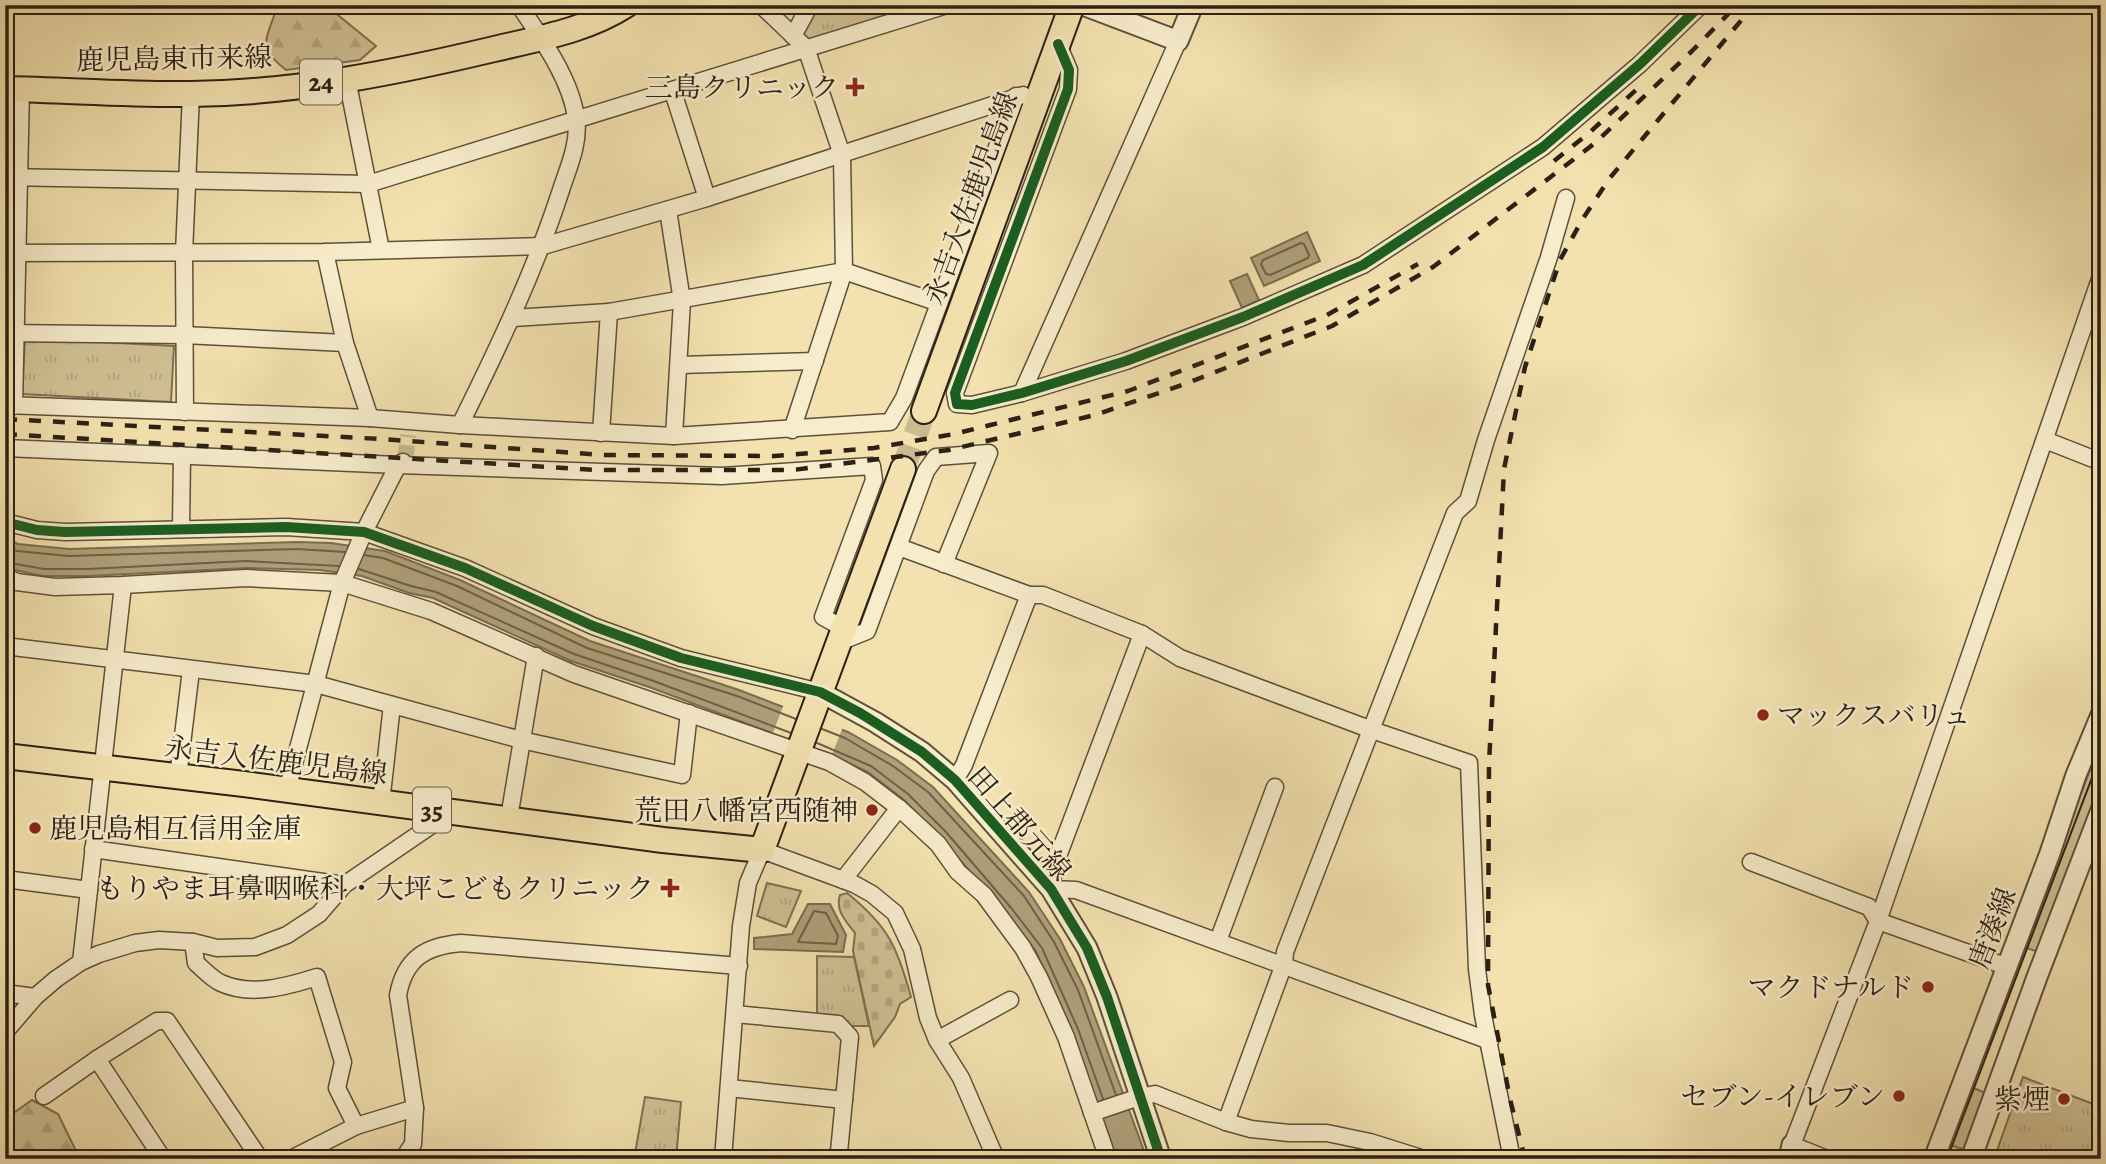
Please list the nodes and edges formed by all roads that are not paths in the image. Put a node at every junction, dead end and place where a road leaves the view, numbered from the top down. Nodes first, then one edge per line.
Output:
1 (519, 5) edge
2 (626, 5) edge
3 (761, 5) edge
4 (810, 5) edge
5 (947, 5) edge
6 (1072, 5) edge
7 (1083, 5) edge
8 (1193, 5) edge
9 (1701, 5) edge
10 (793, 36) junction
11 (540, 38) junction
12 (1178, 41) junction
13 (1058, 44) junction
14 (806, 48) junction
15 (347, 79) junction
16 (13, 89) edge
17 (1042, 90) junction
18 (673, 92) junction
19 (191, 94) junction
20 (1016, 96) junction
21 (577, 121) junction
22 (842, 155) junction
23 (12, 177) edge
24 (187, 180) junction
25 (369, 184) junction
26 (708, 198) junction
27 (1566, 198) dead end
28 (668, 210) junction
29 (543, 246) junction
30 (381, 250) junction
31 (324, 252) junction
32 (11, 253) edge
33 (184, 253) junction
34 (844, 271) junction
35 (2101, 276) edge
36 (682, 301) junction
37 (939, 303) junction
38 (609, 312) junction
39 (513, 318) junction
40 (10, 333) edge
41 (184, 335) junction
42 (345, 342) junction
43 (815, 361) junction
44 (680, 365) junction
45 (1022, 393) junction
46 (10, 405) edge
47 (923, 411) tunnel mouth
48 (185, 412) junction
49 (370, 418) junction
50 (460, 425) junction
51 (792, 430) junction
52 (601, 433) junction
53 (674, 436) junction
54 (2045, 440) junction
55 (5, 448) edge
56 (183, 455) junction
57 (2101, 462) edge
58 (401, 463) junction
59 (903, 469) tunnel mouth
60 (5, 522) edge
61 (181, 528) junction
62 (364, 533) junction
63 (899, 547) junction
64 (944, 564) junction
65 (5, 577) edge
66 (342, 583) junction
67 (123, 585) junction
68 (1029, 595) junction
69 (1142, 634) junction
70 (840, 636) junction
71 (5, 646) edge
72 (536, 656) junction
73 (116, 659) junction
74 (191, 670) junction
75 (316, 684) junction
76 (820, 692) junction
77 (392, 705) junction
78 (689, 713) junction
79 (2101, 715) edge
80 (1371, 730) junction
81 (521, 740) junction
82 (798, 753) junction
83 (5, 756) edge
84 (103, 767) junction
85 (178, 777) junction
86 (954, 780) junction
87 (1275, 788) dead end
88 (287, 790) junction
89 (380, 803) junction
90 (899, 807) junction
91 (2101, 810) edge
92 (452, 812) junction
93 (509, 818) junction
94 (93, 849) junction
95 (762, 850) junction
96 (1751, 862) dead end
97 (5, 878) edge
98 (843, 880) junction
99 (344, 885) junction
100 (1051, 889) junction
101 (89, 890) junction
102 (1878, 921) junction
103 (1218, 941) junction
104 (193, 942) junction
105 (80, 962) junction
106 (1284, 964) junction
107 (739, 966) junction
108 (2008, 967) junction
109 (5, 993) edge
110 (35, 997) junction
111 (1010, 1000) dead end
112 (735, 1014) junction
113 (5, 1032) edge
114 (937, 1040) junction
115 (1490, 1041) junction
116 (97, 1059) junction
117 (729, 1088) junction
118 (44, 1096) dead end
119 (1139, 1097) junction
120 (844, 1100) junction
121 (415, 1108) junction
122 (1092, 1113) junction
123 (1226, 1122) junction
124 (356, 1126) junction
125 (1792, 1154) edge
126 (163, 1159) edge
127 (260, 1159) edge
128 (291, 1159) edge
129 (403, 1159) edge
130 (723, 1159) edge
131 (832, 1159) edge
132 (996, 1159) edge
133 (1108, 1159) edge
134 (1161, 1159) edge
135 (1424, 1159) edge
136 (1511, 1159) edge
137 (1827, 1159) edge
138 (1934, 1159) edge
139 (1971, 1159) edge

1 - 11 street
2 - 11 main road, 鹿児島東市来線 / 24
3 - 10 street
4 - 10 street
5 - 14 street
6 - 13 main road, 永吉入佐鹿児島線
7 - 12 street
8 - 12 street
9 - 45 street
10 - 14 street
11 - 15 main road, 鹿児島東市来線 / 24
11 - 21 street
12 - 45 street
13 - 17 main road, 永吉入佐鹿児島線
13 - 45 street
14 - 18 street
14 - 22 street
15 - 19 main road, 鹿児島東市来線 / 24
15 - 25 street
16 - 19 main road, 鹿児島東市来線 / 24
16 - 23 street
17 - 20 street
17 - 47 main road, 永吉入佐鹿児島線
18 - 21 street
18 - 26 street
19 - 24 street
20 - 22 street
20 - 37 street
21 - 25 street
21 - 29 street
22 - 26 street
22 - 34 street
23 - 24 street
23 - 32 street
24 - 25 street
24 - 33 street
25 - 30 street
26 - 28 street
27 - 80 street
28 - 29 street
28 - 36 street
29 - 30 street
29 - 39 street
30 - 31 street
31 - 33 street
31 - 42 street
32 - 33 street
32 - 40 street
33 - 41 street
34 - 36 street
34 - 37 street
34 - 43 street
35 - 54 street
36 - 38 street
36 - 44 street
37 - 51 street
38 - 39 street
38 - 52 street
39 - 50 street
40 - 41 street
40 - 46 street
41 - 42 street
41 - 48 street
42 - 49 street
43 - 44 street
43 - 51 street
44 - 53 street
46 - 48 street
48 - 49 street
49 - 50 street
50 - 52 street
51 - 53 street
52 - 53 street
54 - 57 street
54 - 102 street
55 - 56 street
56 - 58 street
56 - 61 street
58 - 62 street
58 - 70 street
59 - 70 main road
60 - 61 street
61 - 62 street
62 - 66 street
62 - 76 street
63 - 64 street
63 - 64 street
63 - 70 street
64 - 68 street
65 - 67 street
66 - 67 street
66 - 72 street
66 - 75 street
67 - 73 street
68 - 69 street
68 - 86 street
69 - 80 street
69 - 100 street
70 - 76 main road
71 - 73 street
72 - 78 street
72 - 81 street
73 - 74 street
73 - 84 street
74 - 75 street
74 - 85 street
75 - 77 street
75 - 88 street
76 - 82 main road
76 - 86 street, 田上郡元線
77 - 81 street
77 - 89 street
78 - 81 street
78 - 82 street
79 - 108 street, 唐湊線
80 - 106 street
80 - 115 street
81 - 93 street
82 - 90 street
82 - 95 main road
83 - 84 main road, 永吉入佐鹿児島線 / 35
84 - 85 main road, 永吉入佐鹿児島線 / 35
84 - 94 street
85 - 88 main road, 永吉入佐鹿児島線 / 35
86 - 100 street, 田上郡元線
87 - 103 street
88 - 89 main road, 永吉入佐鹿児島線 / 35
89 - 92 main road, 永吉入佐鹿児島線 / 35
90 - 98 street
90 - 122 street
91 - 139 street
92 - 93 main road, 永吉入佐鹿児島線 / 35
92 - 99 street
93 - 95 main road, 永吉入佐鹿児島線 / 35
94 - 99 street
94 - 101 street
95 - 98 street
95 - 107 street
96 - 102 street
97 - 101 street
98 - 114 street
99 - 104 street
100 - 103 street
100 - 119 street, 田上郡元線
101 - 105 street
102 - 108 street
102 - 125 street
103 - 106 street
104 - 105 street
104 - 124 street
105 - 110 street
106 - 115 street
106 - 123 street
107 - 112 street
107 - 121 street
108 - 138 street, 唐湊線
109 - 110 street
110 - 113 street
111 - 114 street
112 - 117 street
112 - 120 street
114 - 132 street
115 - 136 street
116 - 118 street
116 - 126 street
116 - 127 street
117 - 120 street
117 - 130 street
119 - 122 street
119 - 123 street
119 - 134 street, 田上郡元線
120 - 131 street
121 - 124 street
121 - 129 street
122 - 133 street
123 - 135 street
124 - 128 street
125 - 137 street

